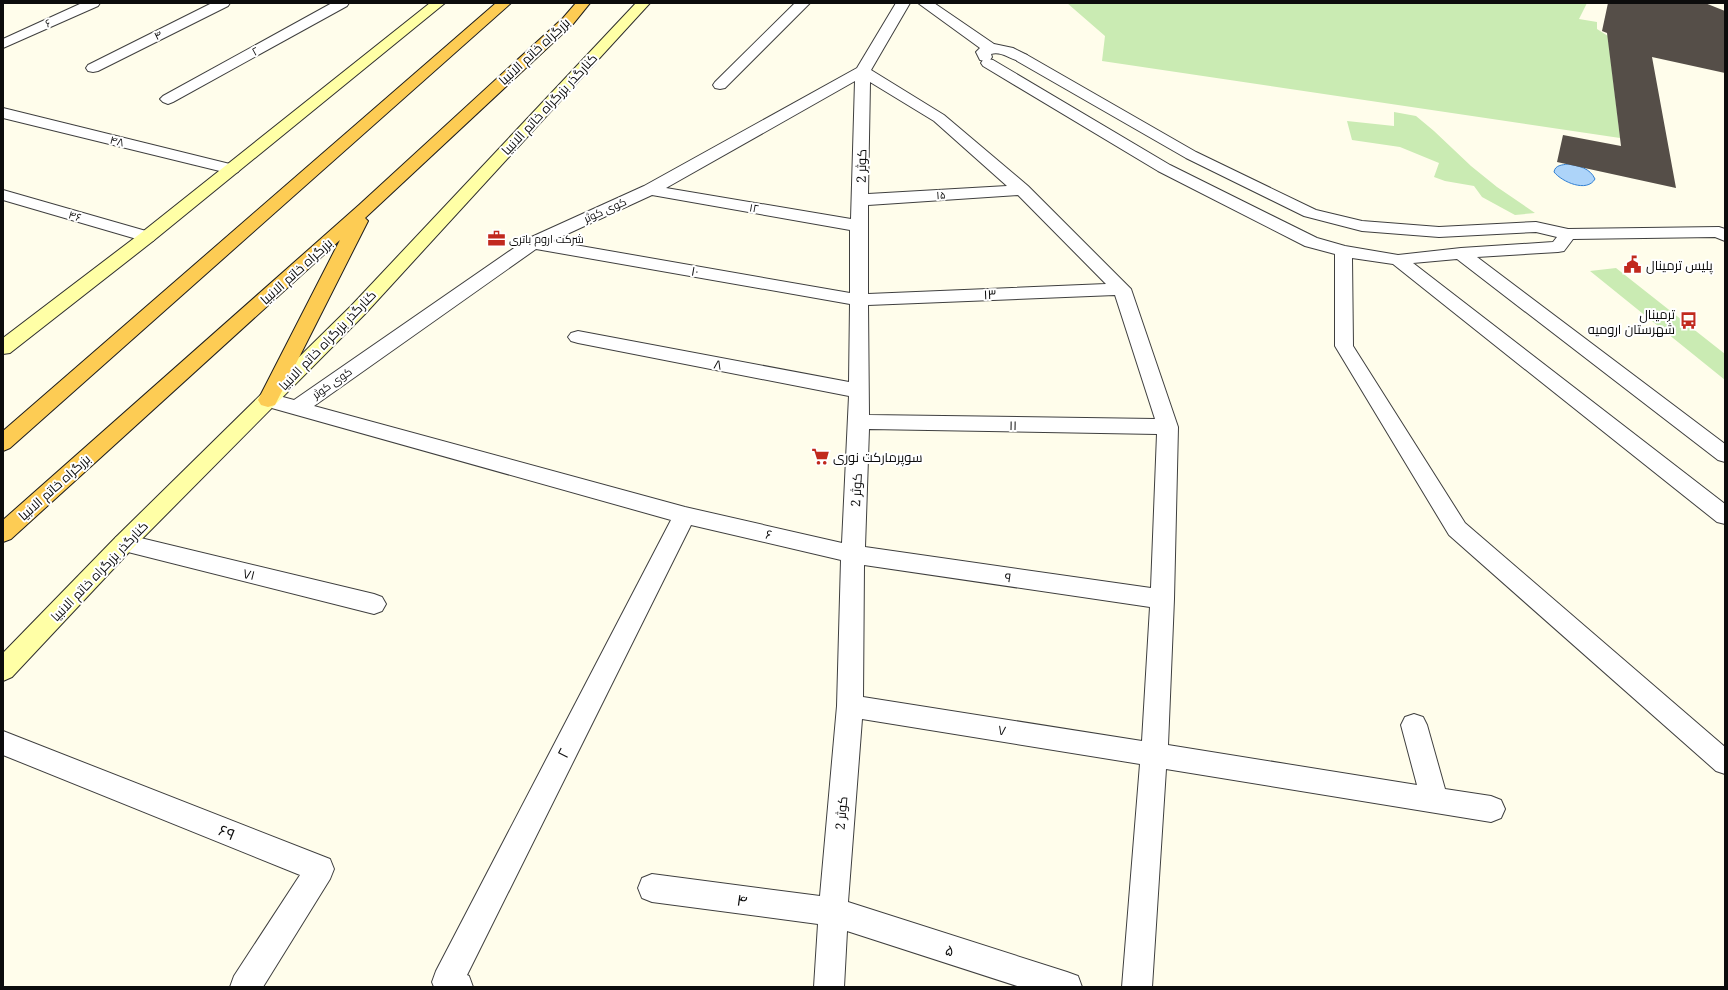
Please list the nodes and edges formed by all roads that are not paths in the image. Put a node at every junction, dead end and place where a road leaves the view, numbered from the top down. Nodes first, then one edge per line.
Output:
1 (93, 3) edge
2 (223, 3) edge
3 (342, 3) edge
4 (438, 3) edge
5 (504, 3) edge
6 (583, 3) edge
7 (596, 3) edge
8 (643, 3) edge
9 (803, 3) edge
10 (903, 3) edge
11 (925, 3) edge
12 (568, 20) junction
13 (3, 44) edge
14 (989, 56) junction
15 (1022, 58) joint
16 (93, 68) dead end
17 (862, 71) junction
18 (720, 85) dead end
19 (168, 100) dead end
20 (3, 113) edge
21 (232, 169) junction
22 (650, 190) junction
23 (1022, 190) junction
24 (3, 195) edge
25 (860, 200) junction
26 (365, 209) junction
27 (859, 226) junction
28 (1568, 234) junction
29 (1725, 236) edge
30 (147, 237) junction
31 (533, 242) junction
32 (1343, 251) junction
33 (1461, 253) junction
34 (1398, 260) junction
35 (1122, 289) junction
36 (858, 300) junction
37 (578, 337) dead end
38 (3, 348) edge
39 (858, 391) junction
40 (268, 400) junction
41 (298, 407) junction
42 (859, 422) junction
43 (1168, 427) junction
44 (3, 443) edge
45 (1725, 455) edge
46 (685, 515) junction
47 (1725, 516) edge
48 (3, 533) edge
49 (124, 543) junction
50 (853, 554) junction
51 (1162, 599) junction
52 (374, 604) dead end
53 (4, 669) edge
54 (850, 706) junction
55 (1414, 725) dead end
56 (3, 743) edge
57 (1154, 754) junction
58 (1725, 763) edge
59 (1434, 800) junction
60 (1491, 809) dead end
61 (652, 888) dead end
62 (833, 912) junction
63 (245, 987) edge
64 (458, 987) edge
65 (829, 987) edge
66 (1067, 987) edge
67 (1137, 987) edge

1 - 13 street, ۶
2 - 16 street, ۴
3 - 19 street, ۲
4 - 21 main road
5 - 44 highway
6 - 12 highway, بزرگراه خاتم الانبیا
7 - 12 highway
8 - 40 main road, کنارگذر بزرگراه خاتم الانبیا
9 - 18 street
10 - 17 street
11 - 14 street
12 - 26 highway, بزرگراه خاتم الانبیا
14 - 15 street
14 - 32 lane
15 - 28 lane
17 - 22 street, کوی کوثر
17 - 23 street
17 - 25 street, کوثر 2
20 - 21 street, ۴۸
21 - 30 main road
22 - 27 street, ۱۲
22 - 31 street, کوی کوثر
23 - 25 street, ۱۵
23 - 35 street
24 - 30 street, ۴۶
25 - 27 street, کوثر 2
26 - 40 highway
26 - 48 highway, بزرگراه خاتم الانبیا
27 - 36 street, کوثر 2
28 - 29 lane
28 - 33 lane
30 - 38 main road
31 - 36 street, ۱۰
31 - 41 street, کوی کوثر
32 - 34 lane
32 - 58 lane
33 - 34 lane
33 - 45 lane
34 - 47 lane
35 - 36 street, ۱۳
35 - 43 street
36 - 39 street, کوثر 2
37 - 39 street, ۸
39 - 42 street, کوثر 2
40 - 41 street, ۶
40 - 49 main road, کنارگذر بزرگراه خاتم الانبیا
41 - 46 street, ۶
42 - 43 street, ۱۱
42 - 50 street, کوثر 2
43 - 51 street
46 - 50 street, ۶
46 - 64 street, ۲
49 - 52 street, ۷۱
49 - 53 main road, کنارگذر بزرگراه خاتم الانبیا
50 - 51 street, ۹
50 - 54 street, کوثر 2
51 - 57 street
54 - 57 street, ۷
54 - 62 street, کوثر 2
55 - 59 street
56 - 63 street, ۶۹
57 - 59 street, ۷
57 - 67 street
59 - 60 street, ۷
61 - 62 street, ۴
62 - 65 street, کوثر 2
62 - 66 street, ۵

